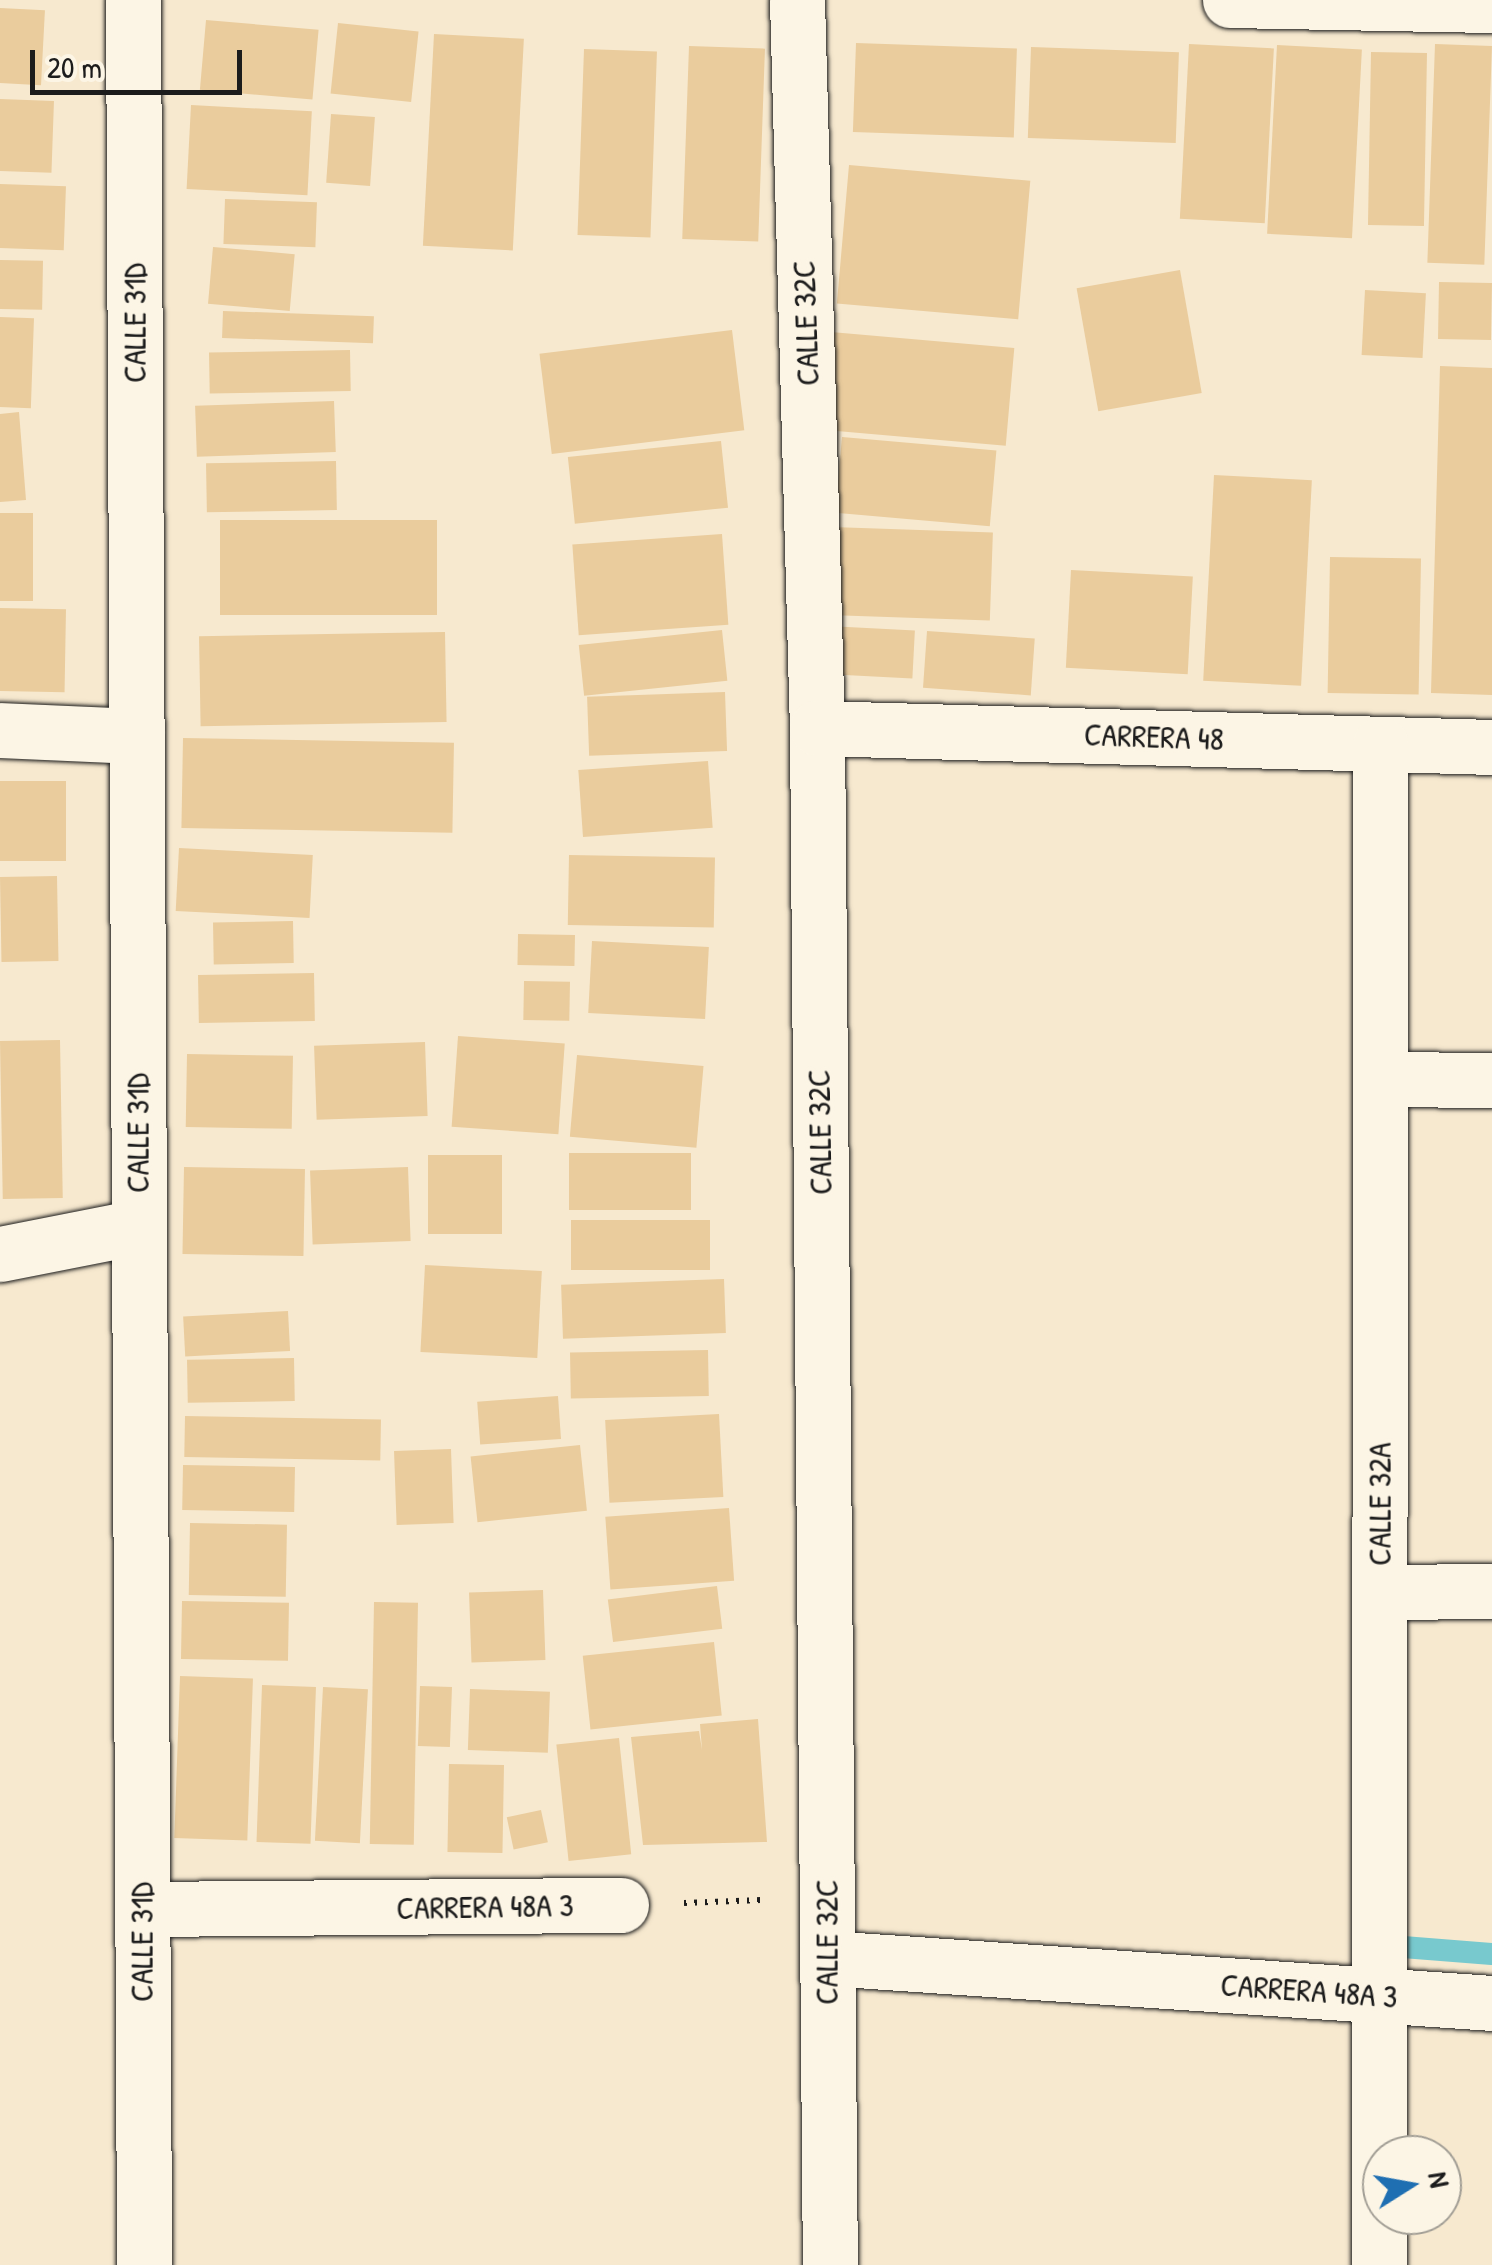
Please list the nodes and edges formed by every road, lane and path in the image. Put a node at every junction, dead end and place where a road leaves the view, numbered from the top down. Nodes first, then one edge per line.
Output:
1 (134, 0) edge
2 (797, 0) edge
3 (1230, 0) edge
4 (1492, 5) edge
5 (817, 728) junction
6 (0, 730) edge
7 (137, 736) junction
8 (1380, 744) junction
9 (1492, 747) edge
10 (1380, 1078) junction
11 (1492, 1080) edge
12 (138, 1227) junction
13 (0, 1254) edge
14 (1492, 1591) edge
15 (1380, 1592) junction
16 (827, 1898) junction
17 (620, 1906) joint
18 (142, 1909) junction
19 (827, 1958) junction
20 (1378, 1995) junction
21 (1492, 2002) edge
22 (144, 2265) edge
23 (830, 2265) edge
24 (1378, 2265) edge

1 - 7 street, CALLE 31D
2 - 5 street, CALLE 32C
3 - 4 street
5 - 8 street, CARRERA 48
5 - 16 street, CALLE 32C
6 - 7 street
7 - 12 street, CALLE 31D
8 - 9 street, CARRERA 48
8 - 10 street, CALLE 32A
10 - 11 street
10 - 15 street, CALLE 32A
12 - 13 street
12 - 18 street, CALLE 31D
14 - 15 street
15 - 20 street, CALLE 32A
16 - 17 path, CARRERA 48A 3
16 - 19 street, CALLE 32C
17 - 18 street, CARRERA 48A 3
18 - 22 street, CALLE 31D
19 - 20 street, CARRERA 48A 3
19 - 23 street, CALLE 32C
20 - 21 street, CARRERA 48A 3
20 - 24 street, CALLE 32A

